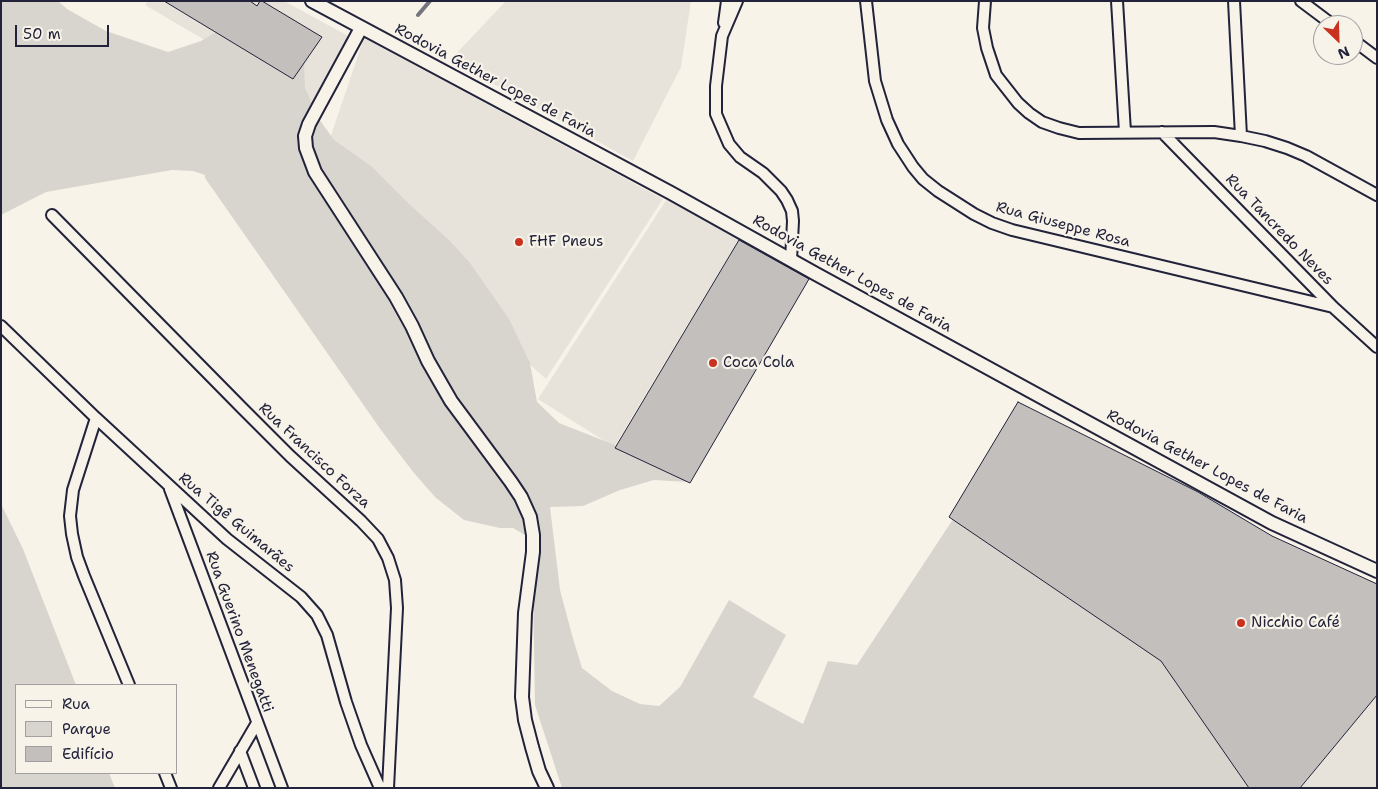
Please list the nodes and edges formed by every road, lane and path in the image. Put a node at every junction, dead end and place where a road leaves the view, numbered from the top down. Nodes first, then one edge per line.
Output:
1 (312, 1) edge
2 (726, 1) edge
3 (737, 1) edge
4 (866, 1) edge
5 (985, 1) edge
6 (1118, 1) edge
7 (1234, 1) edge
8 (1301, 1) edge
9 (1320, 15) edge
10 (361, 28) junction
11 (722, 36) junction
12 (1363, 48) edge
13 (1377, 58) edge
14 (1125, 132) junction
15 (1162, 132) junction
16 (1241, 136) junction
17 (1377, 195) edge
18 (52, 216) dead end
19 (791, 260) junction
20 (1333, 307) junction
21 (1, 326) edge
22 (1377, 347) edge
23 (96, 418) junction
24 (169, 486) junction
25 (1377, 571) edge
26 (129, 684) edge
27 (257, 723) junction
28 (240, 751) junction
29 (165, 774) edge
30 (171, 788) edge
31 (219, 788) edge
32 (254, 788) edge
33 (282, 788) edge
34 (380, 788) edge
35 (388, 788) edge
36 (547, 788) edge

1 - 10 street, Rodovia Gether Lopes de Faria
2 - 11 street
3 - 11 street
4 - 20 street, Rua Giuseppe Rosa
5 - 14 street
6 - 14 street
7 - 16 street
8 - 9 street
10 - 19 street, Rodovia Gether Lopes de Faria
10 - 36 street
11 - 19 street
12 - 13 street
14 - 15 street
15 - 16 street
15 - 20 street, Rua Tancredo Neves
16 - 17 street
18 - 35 street, Rua Francisco Forza
19 - 25 street, Rodovia Gether Lopes de Faria
20 - 22 street, Rua Tancredo Neves
21 - 23 street, Rua Tigê Guimarães
23 - 24 street, Rua Tigê Guimarães
23 - 26 street
24 - 27 street, Rua Guerino Menegatti
24 - 34 street, Rua Tigê Guimarães
27 - 28 street
27 - 33 street, Rua Guerino Menegatti
28 - 31 street
28 - 32 street
29 - 30 street

